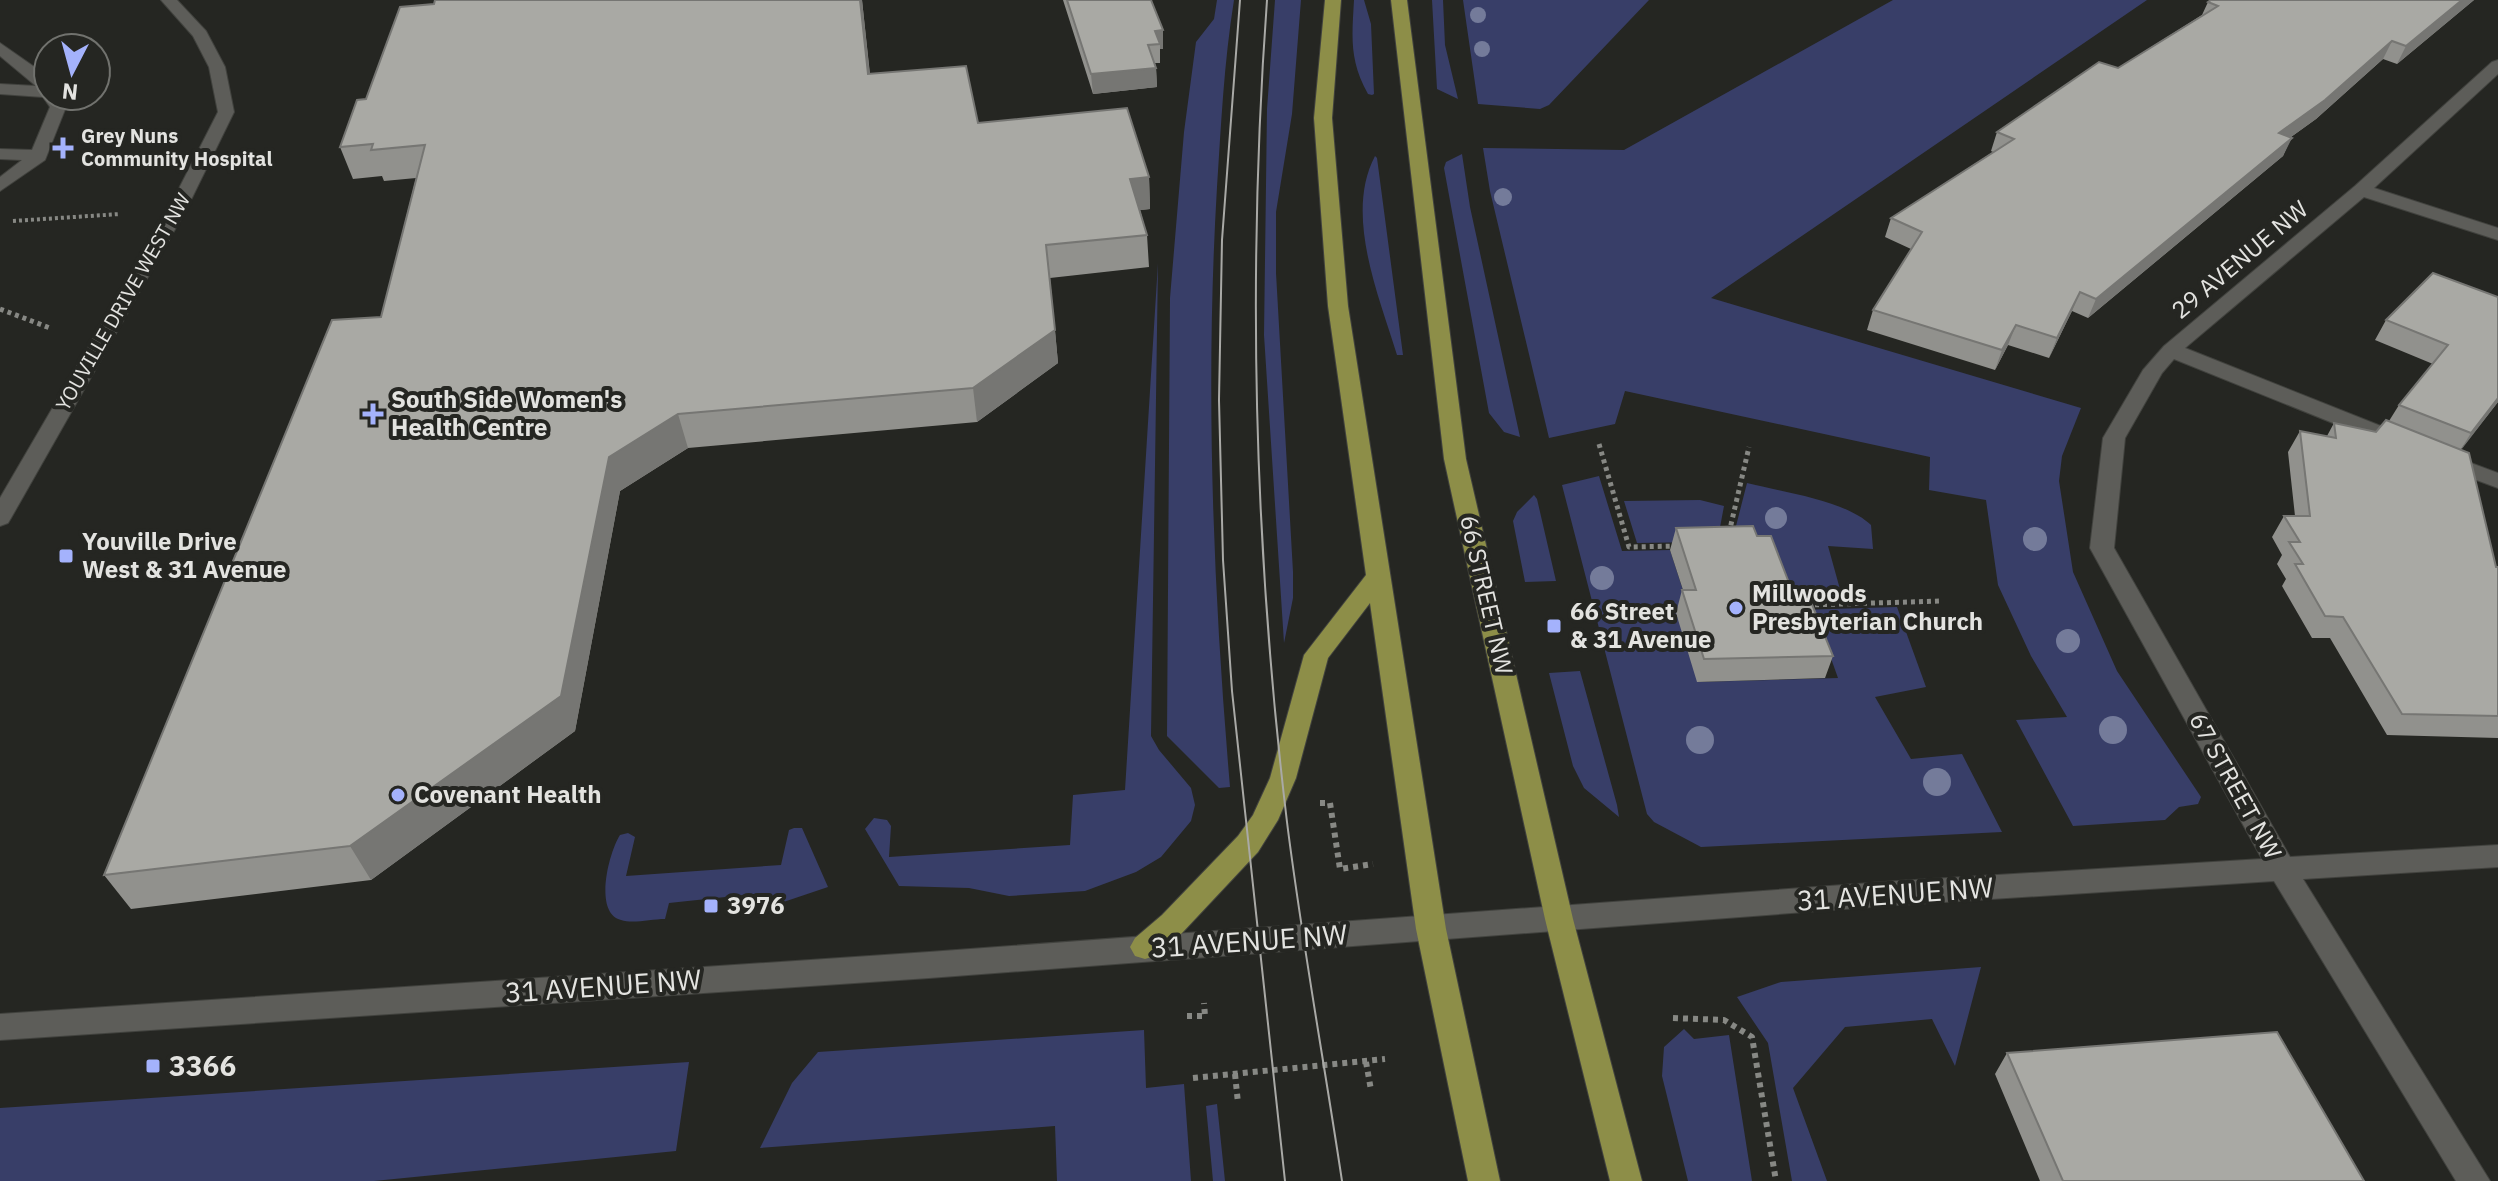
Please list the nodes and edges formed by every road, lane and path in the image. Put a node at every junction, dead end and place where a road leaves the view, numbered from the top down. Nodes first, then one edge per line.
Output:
1 (169, 0) edge
2 (1333, 0) edge
3 (1399, 0) edge
4 (0, 48) edge
5 (2495, 71) edge
6 (32, 72) edge
7 (0, 89) edge
8 (32, 92) edge
9 (56, 112) edge
10 (0, 154) edge
11 (39, 156) junction
12 (0, 186) edge
13 (2361, 190) junction
14 (120, 214) dead end
15 (0, 222) edge
16 (2498, 234) edge
17 (0, 309) edge
18 (50, 328) dead end
19 (2162, 360) junction
20 (1599, 444) dead end
21 (1749, 447) dead end
22 (2498, 481) edge
23 (0, 518) edge
24 (1727, 538) edge
25 (1690, 546) edge
26 (1376, 579) junction
27 (1942, 601) dead end
28 (1797, 605) edge
29 (1308, 804) dead end
30 (2498, 856) edge
31 (1373, 864) dead end
32 (2281, 868) junction
33 (1559, 919) junction
34 (1431, 929) junction
35 (1145, 947) junction
36 (1204, 1003) dead end
37 (1187, 1016) dead end
38 (1673, 1018) dead end
39 (0, 1027) edge
40 (1385, 1059) dead end
41 (1366, 1062) junction
42 (1235, 1074) junction
43 (1193, 1078) dead end
44 (1371, 1090) dead end
45 (1238, 1103) dead end
46 (1484, 1181) edge
47 (1626, 1181) edge
48 (1776, 1181) edge
49 (2474, 1181) edge

1 - 23 street, YOUVILLE DRIVE WEST NW
2 - 26 main road
3 - 33 main road, 66 STREET NW
4 - 6 street
5 - 13 street, 29 AVENUE NW
7 - 8 street
9 - 11 street
10 - 11 street
11 - 12 street
13 - 16 street
13 - 19 street, 29 AVENUE NW
14 - 15 path
17 - 18 path
19 - 22 street
19 - 32 street, 67 STREET NW
20 - 25 path
21 - 24 path
26 - 34 main road
26 - 35 main road
27 - 28 path
29 - 31 path
30 - 32 street, 31 AVENUE NW
32 - 33 street, 31 AVENUE NW
32 - 49 street, 67 STREET NW
33 - 34 street, 31 AVENUE NW
33 - 47 main road, 66 STREET NW
34 - 35 street, 31 AVENUE NW
34 - 46 main road
35 - 39 street, 31 AVENUE NW
36 - 37 path
38 - 48 path
40 - 41 path
41 - 42 path
41 - 44 path
42 - 43 path
42 - 45 path

